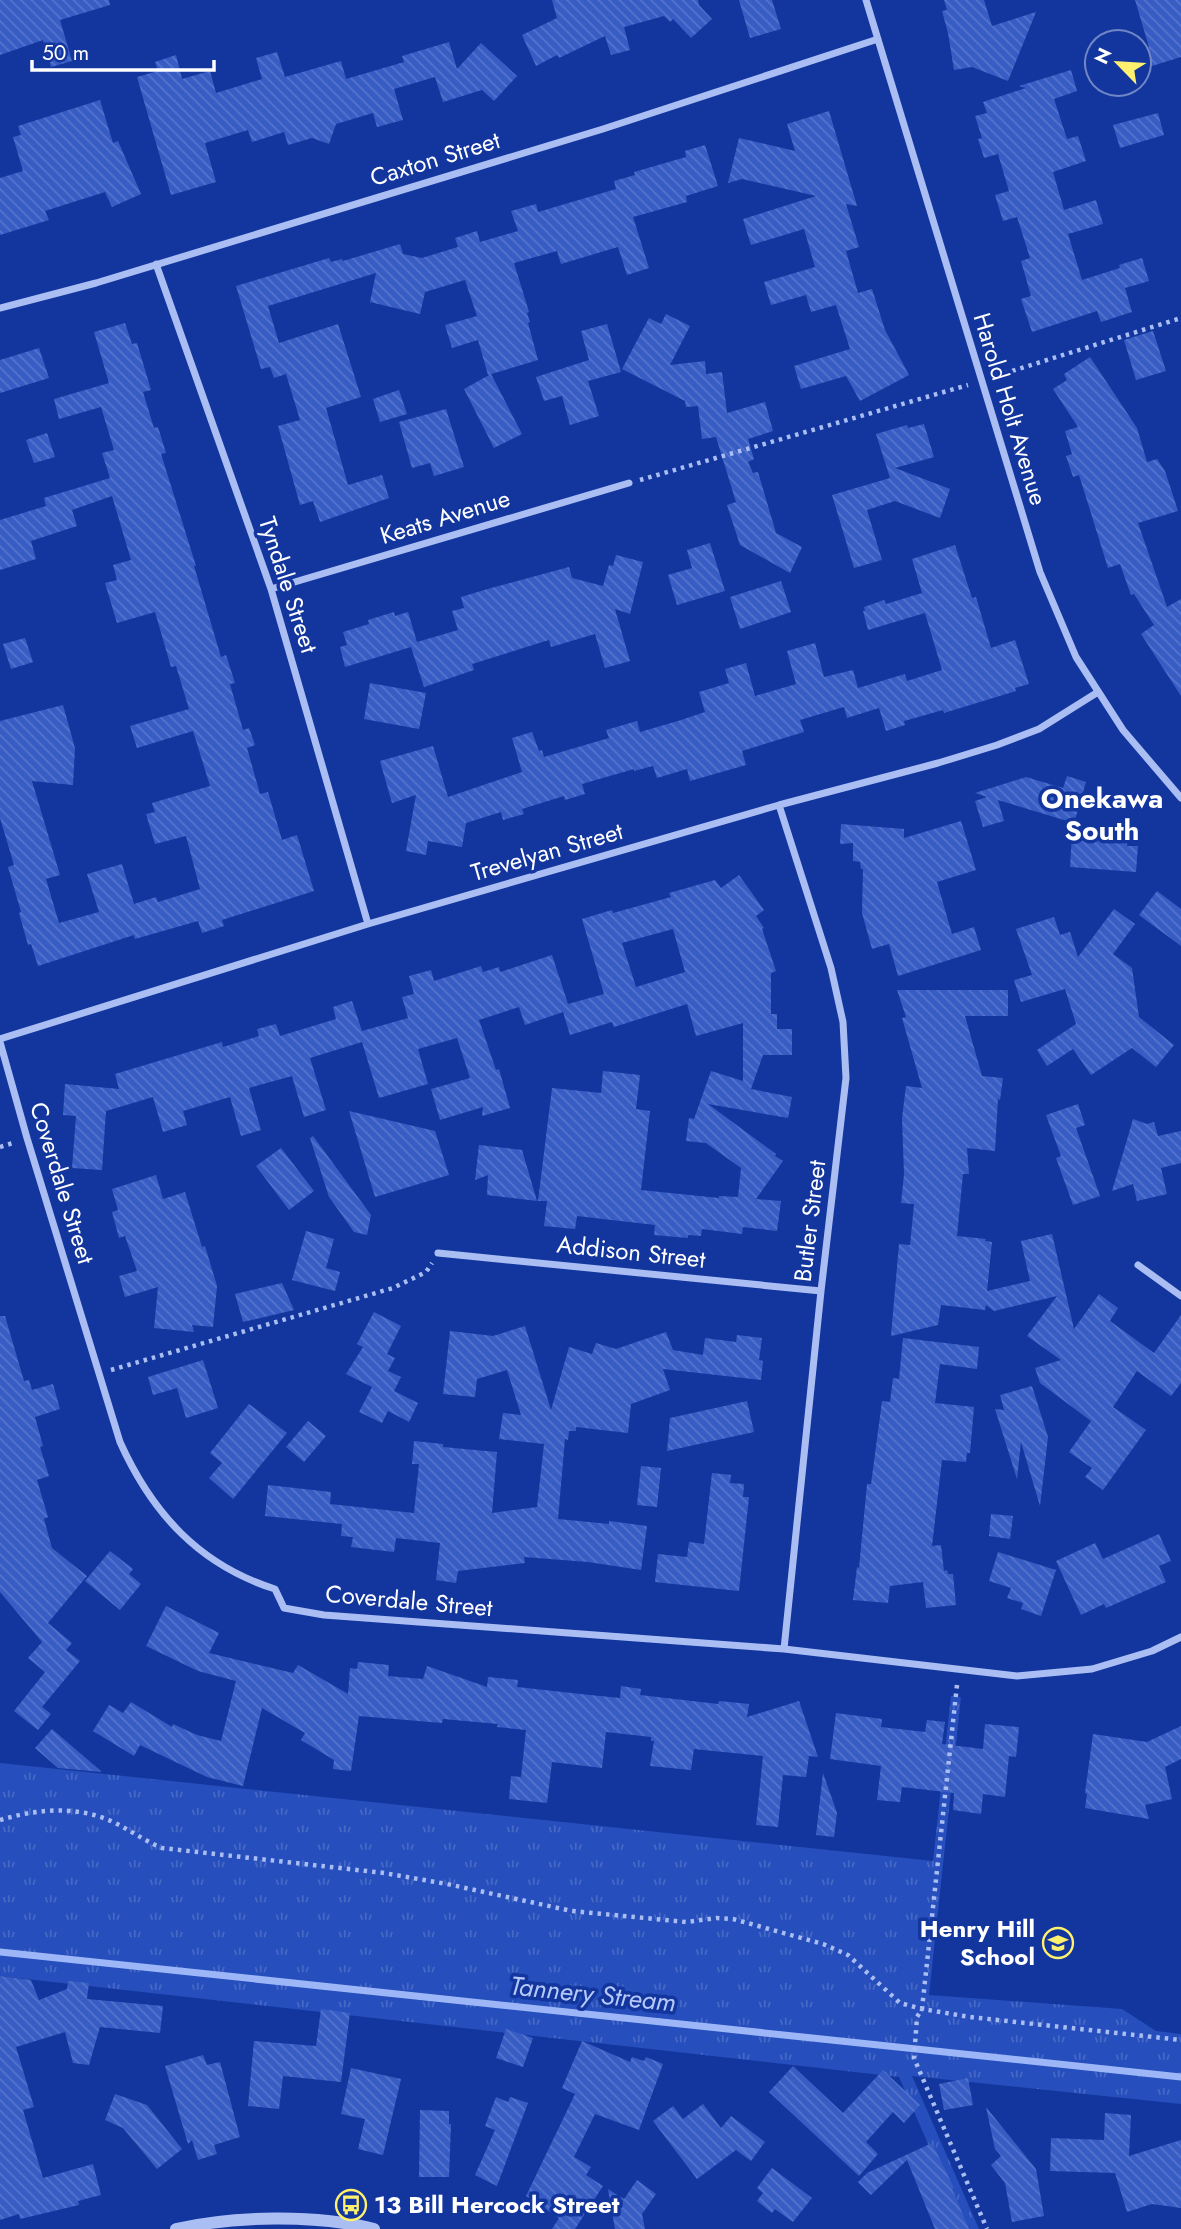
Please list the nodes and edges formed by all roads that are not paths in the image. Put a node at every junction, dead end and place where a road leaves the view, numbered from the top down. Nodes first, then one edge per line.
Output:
1 (866, 0) edge
2 (878, 38) junction
3 (156, 264) junction
4 (0, 308) edge
5 (629, 483) road end
6 (271, 589) junction
7 (1098, 692) junction
8 (1181, 798) edge
9 (779, 805) junction
10 (368, 923) junction
11 (0, 1041) edge
12 (438, 1253) road end
13 (1138, 1265) dead end
14 (821, 1291) junction
15 (1181, 1296) edge
16 (1181, 1637) edge
17 (784, 1649) junction
18 (176, 2229) edge
19 (374, 2229) edge

1 - 2 street, Harold Holt Avenue
2 - 3 street, Caxton Street
2 - 7 street, Harold Holt Avenue
3 - 4 street, Caxton Street
3 - 6 street, Tyndale Street
5 - 6 street, Keats Avenue
6 - 10 street, Tyndale Street
7 - 8 street, Harold Holt Avenue
7 - 9 street, Trevelyan Street
9 - 10 street, Trevelyan Street
9 - 14 street, Butler Street
10 - 11 street, Trevelyan Street
11 - 17 street, Coverdale Street
12 - 14 street, Addison Street
13 - 15 street
14 - 17 street, Butler Street
16 - 17 street, Coverdale Street
18 - 19 street

